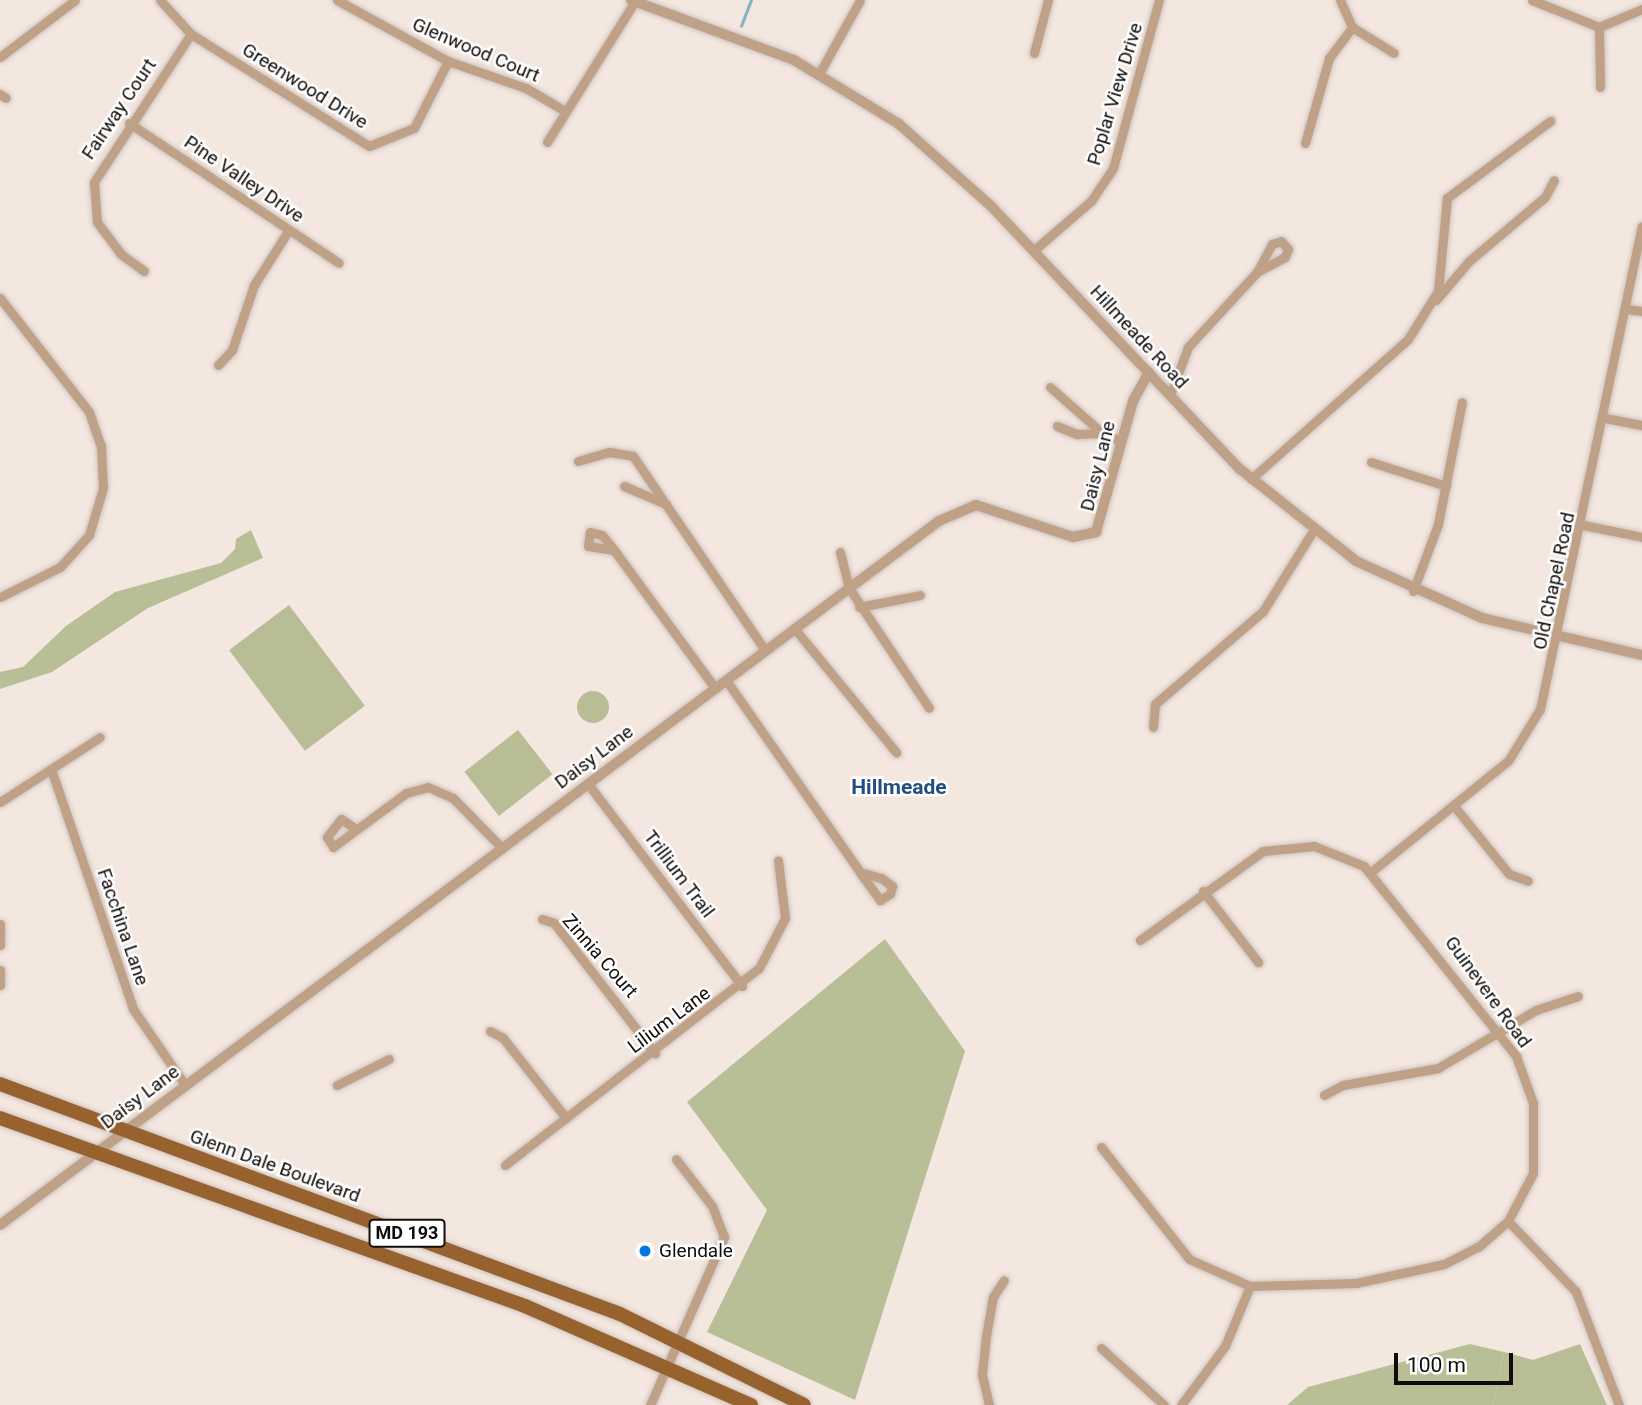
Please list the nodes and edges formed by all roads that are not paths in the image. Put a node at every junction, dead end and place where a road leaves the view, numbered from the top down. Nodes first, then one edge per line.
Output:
1 (75, 0) edge
2 (160, 0) edge
3 (337, 0) edge
4 (860, 0) edge
5 (1048, 0) edge
6 (1159, 0) edge
7 (1340, 0) edge
8 (1532, 0) edge
9 (633, 1) edge
10 (1642, 9) edge
11 (1352, 27) junction
12 (1599, 27) junction
13 (191, 34) junction
14 (1034, 53) dead end
15 (1394, 53) dead end
16 (0, 57) edge
17 (448, 61) junction
18 (820, 72) junction
19 (1600, 87) dead end
20 (565, 111) junction
21 (1550, 121) dead end
22 (130, 123) junction
23 (547, 142) dead end
24 (1305, 143) dead end
25 (1554, 180) dead end
26 (1642, 227) edge
27 (288, 231) junction
28 (1033, 251) junction
29 (339, 263) dead end
30 (144, 271) dead end
31 (1257, 272) dead end
32 (0, 298) edge
33 (1434, 300) junction
34 (1626, 309) junction
35 (1642, 311) edge
36 (218, 365) dead end
37 (1149, 372) junction
38 (1050, 387) dead end
39 (1170, 395) junction
40 (1462, 401) dead end
41 (1605, 418) junction
42 (1642, 425) edge
43 (1057, 426) dead end
44 (1102, 433) junction
45 (1121, 441) junction
46 (578, 461) dead end
47 (1371, 462) dead end
48 (1251, 479) junction
49 (650, 483) junction
50 (624, 486) dead end
51 (1446, 486) junction
52 (641, 498) junction
53 (666, 504) junction
54 (1583, 525) junction
55 (1313, 531) junction
56 (1642, 537) edge
57 (614, 550) dead end
58 (840, 552) dead end
59 (849, 588) junction
60 (1413, 591) junction
61 (920, 595) dead end
62 (0, 597) edge
63 (859, 607) junction
64 (794, 628) junction
65 (1560, 638) junction
66 (765, 650) junction
67 (1642, 655) edge
68 (726, 680) junction
69 (715, 688) junction
70 (929, 708) dead end
71 (1153, 727) dead end
72 (100, 737) dead end
73 (896, 752) dead end
74 (51, 768) junction
75 (588, 784) junction
76 (0, 802) edge
77 (1454, 806) junction
78 (356, 829) dead end
79 (502, 848) junction
80 (778, 860) dead end
81 (1373, 871) junction
82 (860, 872) dead end
83 (1528, 881) dead end
84 (1203, 891) junction
85 (542, 919) dead end
86 (0, 924) edge
87 (1140, 940) dead end
88 (0, 945) edge
89 (1258, 962) dead end
90 (0, 970) edge
91 (0, 985) edge
92 (742, 986) junction
93 (1578, 996) dead end
94 (490, 1031) dead end
95 (1500, 1033) junction
96 (655, 1053) junction
97 (389, 1059) dead end
98 (0, 1084) edge
99 (184, 1085) junction
100 (337, 1085) dead end
101 (1324, 1095) dead end
102 (0, 1118) edge
103 (566, 1118) junction
104 (122, 1131) junction
105 (1101, 1147) dead end
106 (99, 1151) junction
107 (676, 1159) dead end
108 (505, 1165) dead end
109 (1508, 1221) junction
110 (0, 1225) edge
111 (1004, 1280) dead end
112 (1250, 1286) junction
113 (677, 1340) junction
114 (1101, 1348) dead end
115 (669, 1365) junction
116 (650, 1405) edge
117 (751, 1405) edge
118 (804, 1405) edge
119 (989, 1405) edge
120 (1164, 1405) edge
121 (1181, 1405) edge
122 (1619, 1405) edge

1 - 16 street
2 - 13 street, Greenwood Drive
3 - 17 street, Glenwood Court
4 - 18 street
5 - 14 street
6 - 28 street, Poplar View Drive
7 - 11 street
8 - 12 street
9 - 18 street, Hillmeade Road
9 - 20 street
10 - 12 street
11 - 15 street
11 - 24 street
12 - 19 street
13 - 17 street, Greenwood Drive
13 - 22 street, Fairway Court
17 - 20 street, Glenwood Court
18 - 28 street, Hillmeade Road
20 - 23 street
21 - 33 street
22 - 27 street, Pine Valley Drive
22 - 30 street, Fairway Court
25 - 33 street
26 - 34 street, Old Chapel Road
27 - 29 street, Pine Valley Drive
27 - 36 street
28 - 37 street, Hillmeade Road
31 - 39 street
32 - 62 street
33 - 48 street
34 - 35 street
34 - 41 street, Old Chapel Road
37 - 39 street, Hillmeade Road
37 - 45 street, Daisy Lane
38 - 44 street
39 - 48 street, Hillmeade Road
40 - 51 street
41 - 42 street
41 - 54 street, Old Chapel Road
43 - 44 street
44 - 45 street
45 - 59 street, Daisy Lane
46 - 49 street
47 - 51 street
48 - 55 street, Hillmeade Road
49 - 52 street
49 - 53 street
50 - 52 street
51 - 60 street
52 - 53 street
53 - 66 street
54 - 56 street
54 - 65 street, Old Chapel Road
55 - 60 street, Hillmeade Road
55 - 71 street
57 - 69 street
58 - 59 street
59 - 63 street
59 - 64 street, Daisy Lane
60 - 65 street, Hillmeade Road
61 - 63 street
63 - 70 street
64 - 66 street, Daisy Lane
64 - 73 street
65 - 67 street, Hillmeade Road
65 - 77 street, Old Chapel Road
66 - 68 street, Daisy Lane
68 - 69 street, Daisy Lane
68 - 82 street
69 - 75 street, Daisy Lane
72 - 74 street
74 - 76 street
74 - 99 street, Facchina Lane
75 - 79 street, Daisy Lane
75 - 92 street, Trillium Trail
77 - 81 street, Old Chapel Road
77 - 83 street
78 - 79 street
79 - 99 street, Daisy Lane
80 - 92 street, Lilium Lane
81 - 84 street, Guinevere Road
81 - 95 street, Guinevere Road
84 - 87 street, Guinevere Road
84 - 89 street
85 - 96 street, Zinnia Court
86 - 88 street
90 - 91 street
92 - 96 street, Lilium Lane
93 - 95 street
94 - 103 street
95 - 101 street
95 - 109 street, Guinevere Road
96 - 103 street, Lilium Lane
97 - 100 street
98 - 104 main road, Glenn Dale Boulevard / MD 193
99 - 104 street, Daisy Lane
102 - 106 main road, MD 193
103 - 108 street, Lilium Lane
104 - 106 street, Daisy Lane
104 - 113 main road, Glenn Dale Boulevard / MD 193
105 - 112 street, Guinevere Road
106 - 110 street, Daisy Lane
106 - 115 main road, MD 193
107 - 113 street
109 - 112 street, Guinevere Road
109 - 122 street
111 - 119 street
112 - 121 street
113 - 115 street
113 - 118 main road, Glenn Dale Boulevard / MD 193
114 - 120 street
115 - 116 street
115 - 117 main road, MD 193

